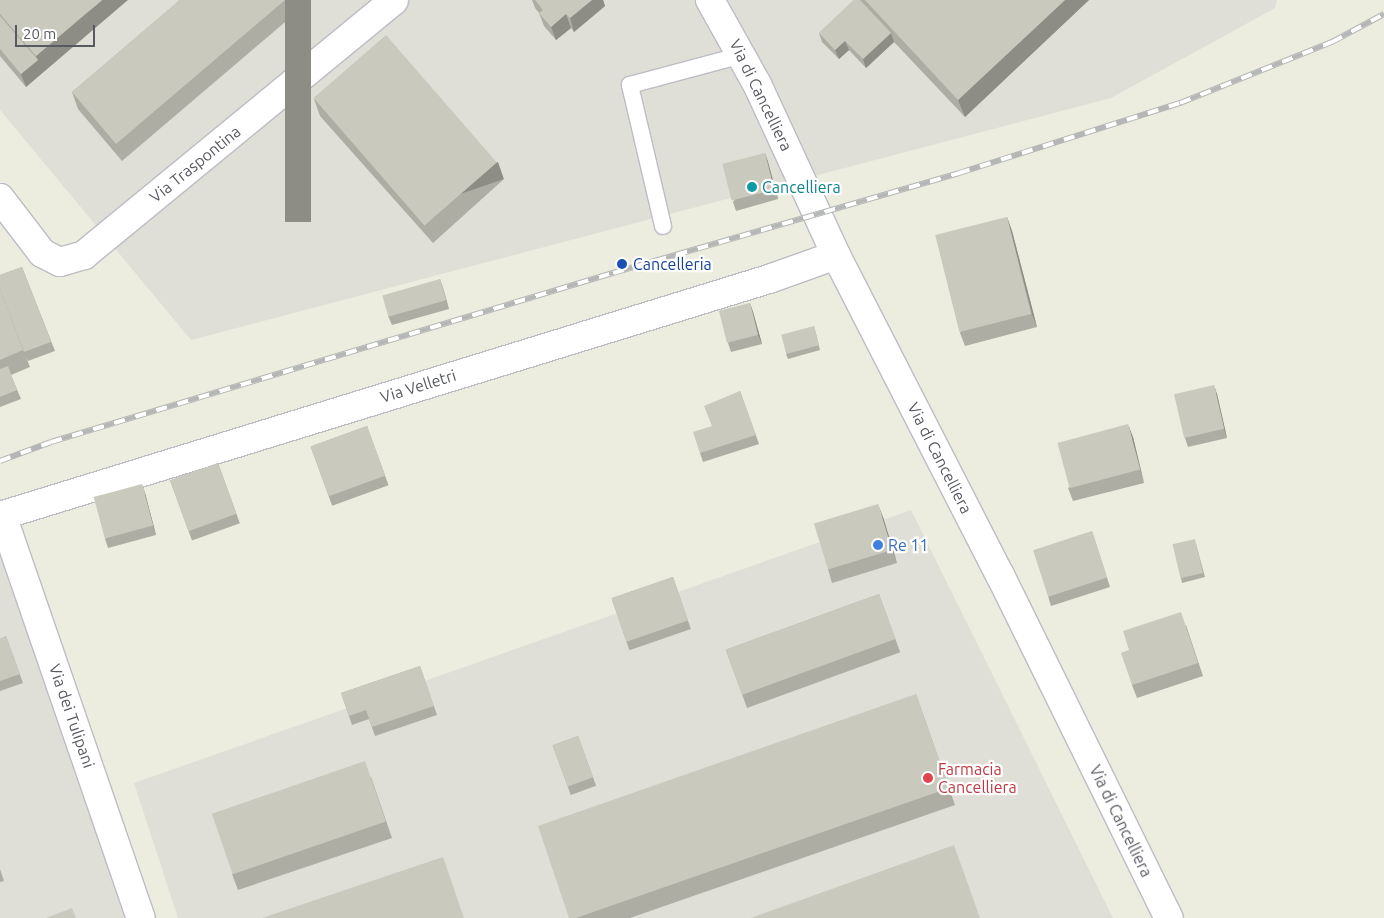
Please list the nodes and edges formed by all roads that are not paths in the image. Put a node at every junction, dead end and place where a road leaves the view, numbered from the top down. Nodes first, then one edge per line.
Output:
1 (394, 0) edge
2 (710, 0) edge
3 (742, 55) junction
4 (0, 198) edge
5 (663, 226) dead end
6 (836, 255) junction
7 (1, 515) edge
8 (141, 918) edge
9 (1169, 918) edge

1 - 4 street, Via Traspontina
2 - 3 street, Via di Cancelliera
3 - 5 lane
3 - 6 street, Via di Cancelliera
6 - 7 street, Via Velletri
6 - 9 street, Via di Cancelliera
7 - 8 street, Via dei Tulipani

